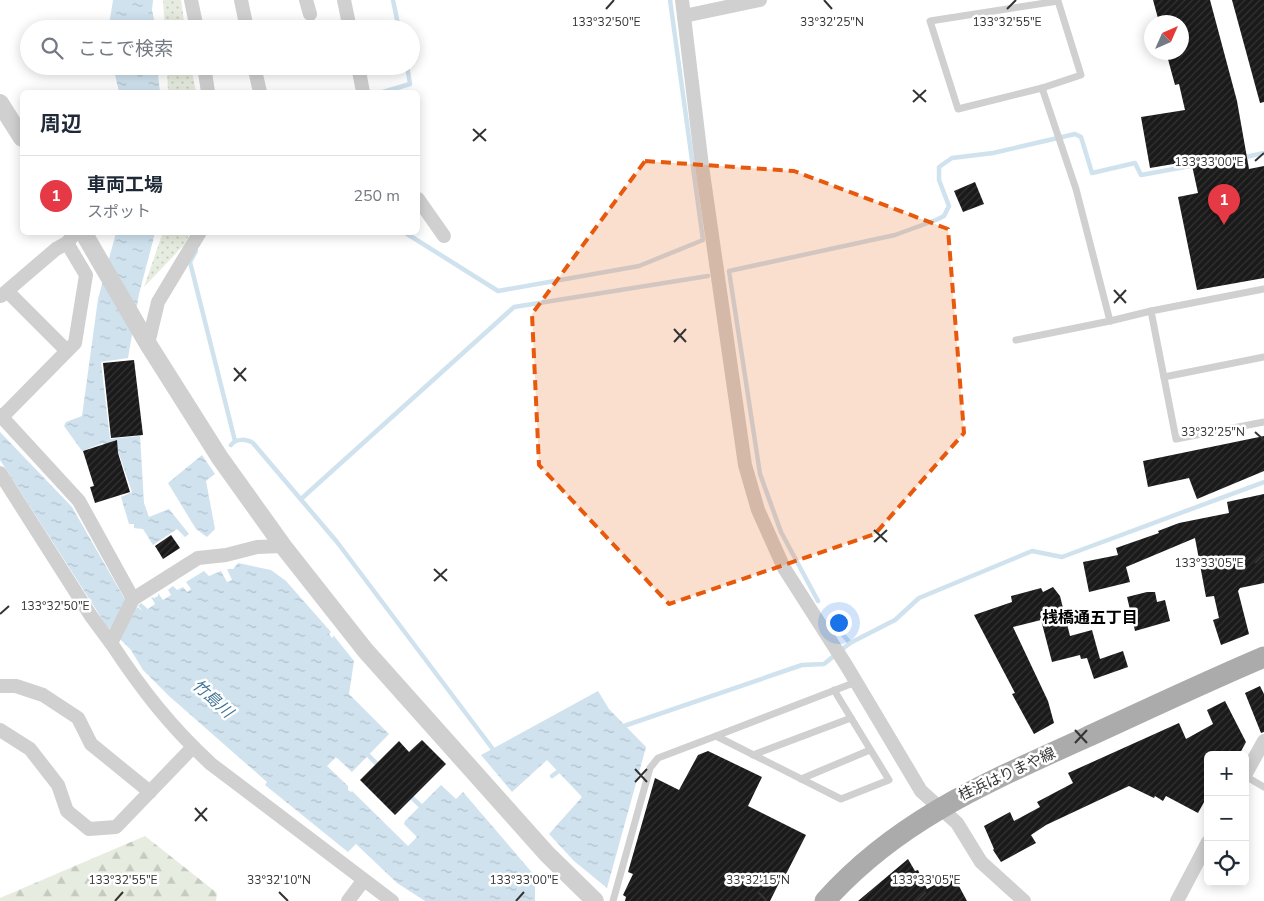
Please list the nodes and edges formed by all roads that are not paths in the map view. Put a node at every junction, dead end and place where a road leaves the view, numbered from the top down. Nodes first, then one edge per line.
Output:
1 (191, 0) edge
2 (241, 0) edge
3 (306, 0) edge
4 (344, 0) edge
5 (682, 0) edge
6 (760, 0) edge
7 (310, 14) dead end
8 (684, 16) junction
9 (195, 20) edge
10 (245, 20) edge
11 (348, 20) edge
12 (205, 75) edge
13 (256, 75) edge
14 (360, 75) edge
15 (1042, 88) junction
16 (208, 90) edge
17 (260, 90) edge
18 (363, 90) edge
19 (0, 104) edge
20 (20, 135) edge
21 (420, 202) edge
22 (86, 235) edge
23 (198, 235) edge
24 (444, 236) dead end
25 (71, 238) edge
26 (1264, 289) edge
27 (4, 294) edge
28 (1151, 311) junction
29 (1110, 321) junction
30 (146, 340) junction
31 (1016, 340) dead end
32 (67, 351) junction
33 (1264, 357) edge
34 (1164, 377) junction
35 (1, 416) edge
36 (1264, 422) edge
37 (0, 473) edge
38 (283, 546) junction
39 (132, 602) junction
40 (112, 641) junction
41 (1264, 656) edge
42 (856, 682) junction
43 (0, 686) edge
44 (834, 690) junction
45 (851, 718) junction
46 (0, 730) edge
47 (716, 736) junction
48 (1264, 742) edge
49 (193, 747) junction
50 (870, 750) junction
51 (753, 755) junction
52 (1249, 769) edge
53 (1249, 778) edge
54 (801, 779) junction
55 (1264, 787) edge
56 (150, 792) junction
57 (940, 808) junction
58 (1204, 849) edge
59 (363, 881) junction
60 (348, 901) edge
61 (392, 901) edge
62 (595, 901) edge
63 (613, 901) edge
64 (825, 901) edge
65 (1024, 901) edge
66 (1176, 901) edge

1 - 9 street
2 - 10 street
3 - 7 street
4 - 11 street
5 - 8 street
6 - 8 street
8 - 42 street
12 - 16 street
13 - 17 street
14 - 18 street
15 - 15 lane
15 - 29 lane
19 - 20 street
21 - 24 street
22 - 30 street
23 - 30 street
25 - 27 street
25 - 32 street
26 - 28 lane
27 - 32 street
28 - 29 lane
28 - 34 lane
29 - 31 lane
30 - 38 street
32 - 35 street
33 - 34 lane
34 - 36 lane
35 - 39 street
37 - 40 street
38 - 39 street
38 - 62 street
39 - 40 street
40 - 49 street
41 - 57 main road, 桂浜はりまや線
42 - 44 lane
42 - 57 street
43 - 56 street
44 - 45 lane
44 - 47 lane
45 - 50 lane
45 - 51 lane
46 - 56 street
47 - 51 lane
47 - 63 lane
48 - 52 street
49 - 56 street
49 - 59 street
50 - 54 lane
50 - 54 lane
51 - 54 lane
53 - 55 lane
57 - 64 main road, 桂浜はりまや線
57 - 65 street
58 - 66 street
59 - 60 street
59 - 61 street

